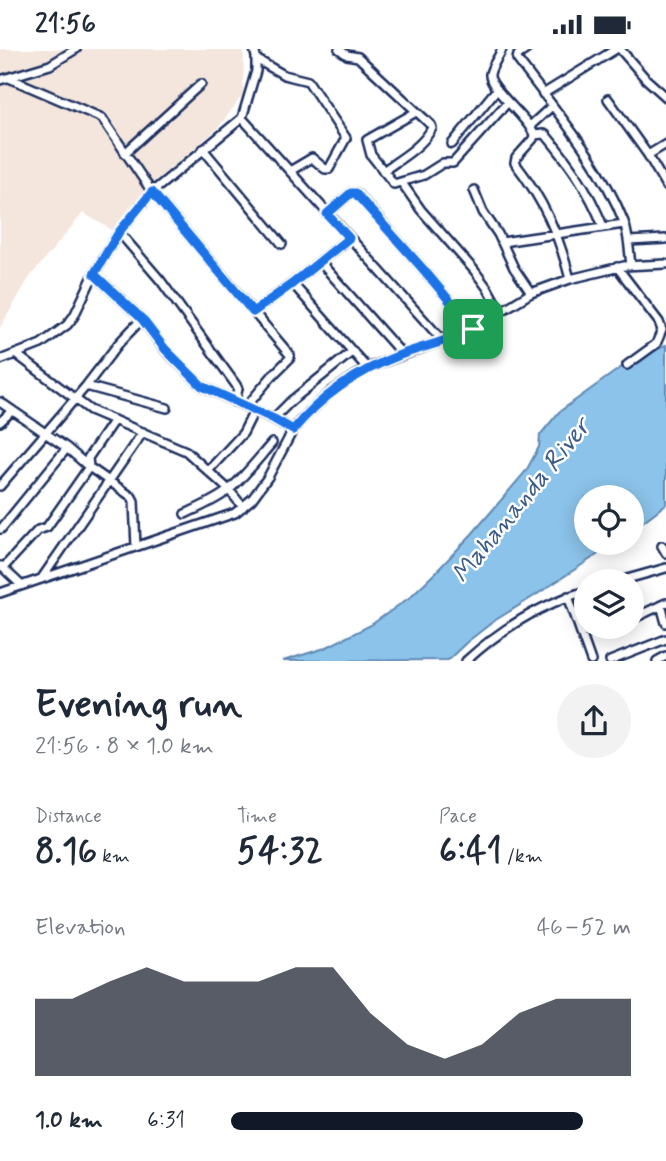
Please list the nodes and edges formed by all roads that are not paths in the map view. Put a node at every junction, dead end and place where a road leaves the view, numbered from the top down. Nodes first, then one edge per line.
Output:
1 (76, 49) edge
2 (254, 49) edge
3 (339, 49) edge
4 (504, 49) edge
5 (527, 49) edge
6 (618, 49) edge
7 (517, 58) junction
8 (256, 59) junction
9 (9, 78) junction
10 (0, 80) edge
11 (201, 84) dead end
12 (497, 89) junction
13 (543, 94) junction
14 (666, 97) edge
15 (608, 99) dead end
16 (509, 103) junction
17 (552, 106) junction
18 (416, 111) junction
19 (242, 118) junction
20 (530, 126) junction
21 (534, 135) junction
22 (452, 144) dead end
23 (666, 144) edge
24 (203, 149) junction
25 (125, 153) junction
26 (648, 155) junction
27 (290, 171) junction
28 (383, 171) junction
29 (402, 183) junction
30 (666, 186) edge
31 (474, 190) dead end
32 (152, 192) junction
33 (327, 214) junction
34 (624, 224) junction
35 (603, 226) junction
36 (119, 232) junction
37 (556, 233) junction
38 (349, 238) junction
39 (666, 240) edge
40 (628, 241) junction
41 (502, 242) junction
42 (282, 244) dead end
43 (320, 262) junction
44 (666, 264) edge
45 (631, 265) junction
46 (617, 267) junction
47 (94, 274) junction
48 (570, 279) junction
49 (292, 284) junction
50 (531, 293) junction
51 (500, 311) junction
52 (253, 312) junction
53 (142, 319) junction
54 (473, 329) junction
55 (443, 341) junction
56 (353, 351) junction
57 (16, 354) junction
58 (402, 354) junction
59 (0, 360) edge
60 (627, 365) dead end
61 (367, 368) junction
62 (86, 386) junction
63 (75, 397) junction
64 (0, 402) edge
65 (235, 403) junction
66 (167, 408) dead end
67 (250, 409) junction
68 (12, 411) junction
69 (274, 419) junction
70 (114, 420) junction
71 (0, 422) edge
72 (293, 430) junction
73 (143, 432) junction
74 (44, 433) junction
75 (272, 443) dead end
76 (67, 448) junction
77 (89, 467) junction
78 (208, 471) junction
79 (108, 481) junction
80 (0, 486) edge
81 (229, 490) junction
82 (243, 507) junction
83 (185, 514) dead end
84 (1, 529) edge
85 (136, 547) junction
86 (1, 567) edge
87 (666, 568) edge
88 (644, 574) edge
89 (41, 579) junction
90 (21, 585) junction
91 (0, 593) edge
92 (574, 594) edge
93 (568, 596) junction
94 (663, 604) edge
95 (574, 612) edge
96 (644, 613) edge
97 (666, 622) edge
98 (584, 639) edge
99 (666, 639) edge
100 (666, 656) edge
101 (466, 660) edge
102 (591, 660) edge
103 (610, 660) edge
104 (657, 660) edge

1 - 9 street
2 - 8 street
3 - 18 street
4 - 7 street
4 - 12 street
5 - 7 street
6 - 13 street
6 - 14 street
7 - 13 street
8 - 19 street
8 - 27 street
9 - 10 street
9 - 25 street
11 - 25 street
12 - 16 street
12 - 22 street
13 - 17 street
15 - 26 street
16 - 20 street
16 - 29 street
17 - 20 street
17 - 34 street
18 - 28 street
18 - 28 street
19 - 24 street
19 - 27 street
20 - 21 street
21 - 35 street
21 - 37 street
23 - 26 street
24 - 32 street
24 - 42 street
25 - 32 street
26 - 30 street
27 - 33 street
28 - 29 street
29 - 51 street
31 - 41 street
32 - 36 street
32 - 52 street
33 - 38 street
33 - 54 street
34 - 35 street
34 - 40 street
35 - 37 street
36 - 47 street
36 - 65 street
37 - 41 street
37 - 48 street
38 - 43 street
38 - 55 street
39 - 40 street
40 - 45 street
41 - 50 street
43 - 49 street
43 - 58 street
44 - 45 street
45 - 46 street
46 - 48 street
46 - 60 street
47 - 53 street
47 - 57 street
48 - 50 street
49 - 52 street
49 - 56 street
50 - 51 street
51 - 54 street
52 - 67 street
53 - 62 street
53 - 65 street
54 - 55 street
55 - 58 street
56 - 61 street
56 - 69 street
57 - 59 street
57 - 63 street
58 - 61 street
61 - 72 street
62 - 63 street
62 - 66 street
63 - 70 street
63 - 74 street
64 - 68 street
65 - 67 street
67 - 69 street
67 - 78 street
68 - 71 street
68 - 74 street
69 - 72 street
70 - 73 street
70 - 77 street
72 - 82 street
73 - 78 street
73 - 79 street
74 - 76 street
74 - 80 street
75 - 81 street
76 - 77 street
76 - 84 street
77 - 79 street
77 - 86 street
78 - 81 street
79 - 85 street
79 - 89 street
81 - 82 street
81 - 83 street
82 - 85 street
85 - 89 street
86 - 90 street
87 - 88 street
89 - 90 street
90 - 91 street
92 - 93 street
93 - 95 street
93 - 101 street
94 - 96 street
94 - 97 street
98 - 102 street
99 - 103 street
100 - 104 street

